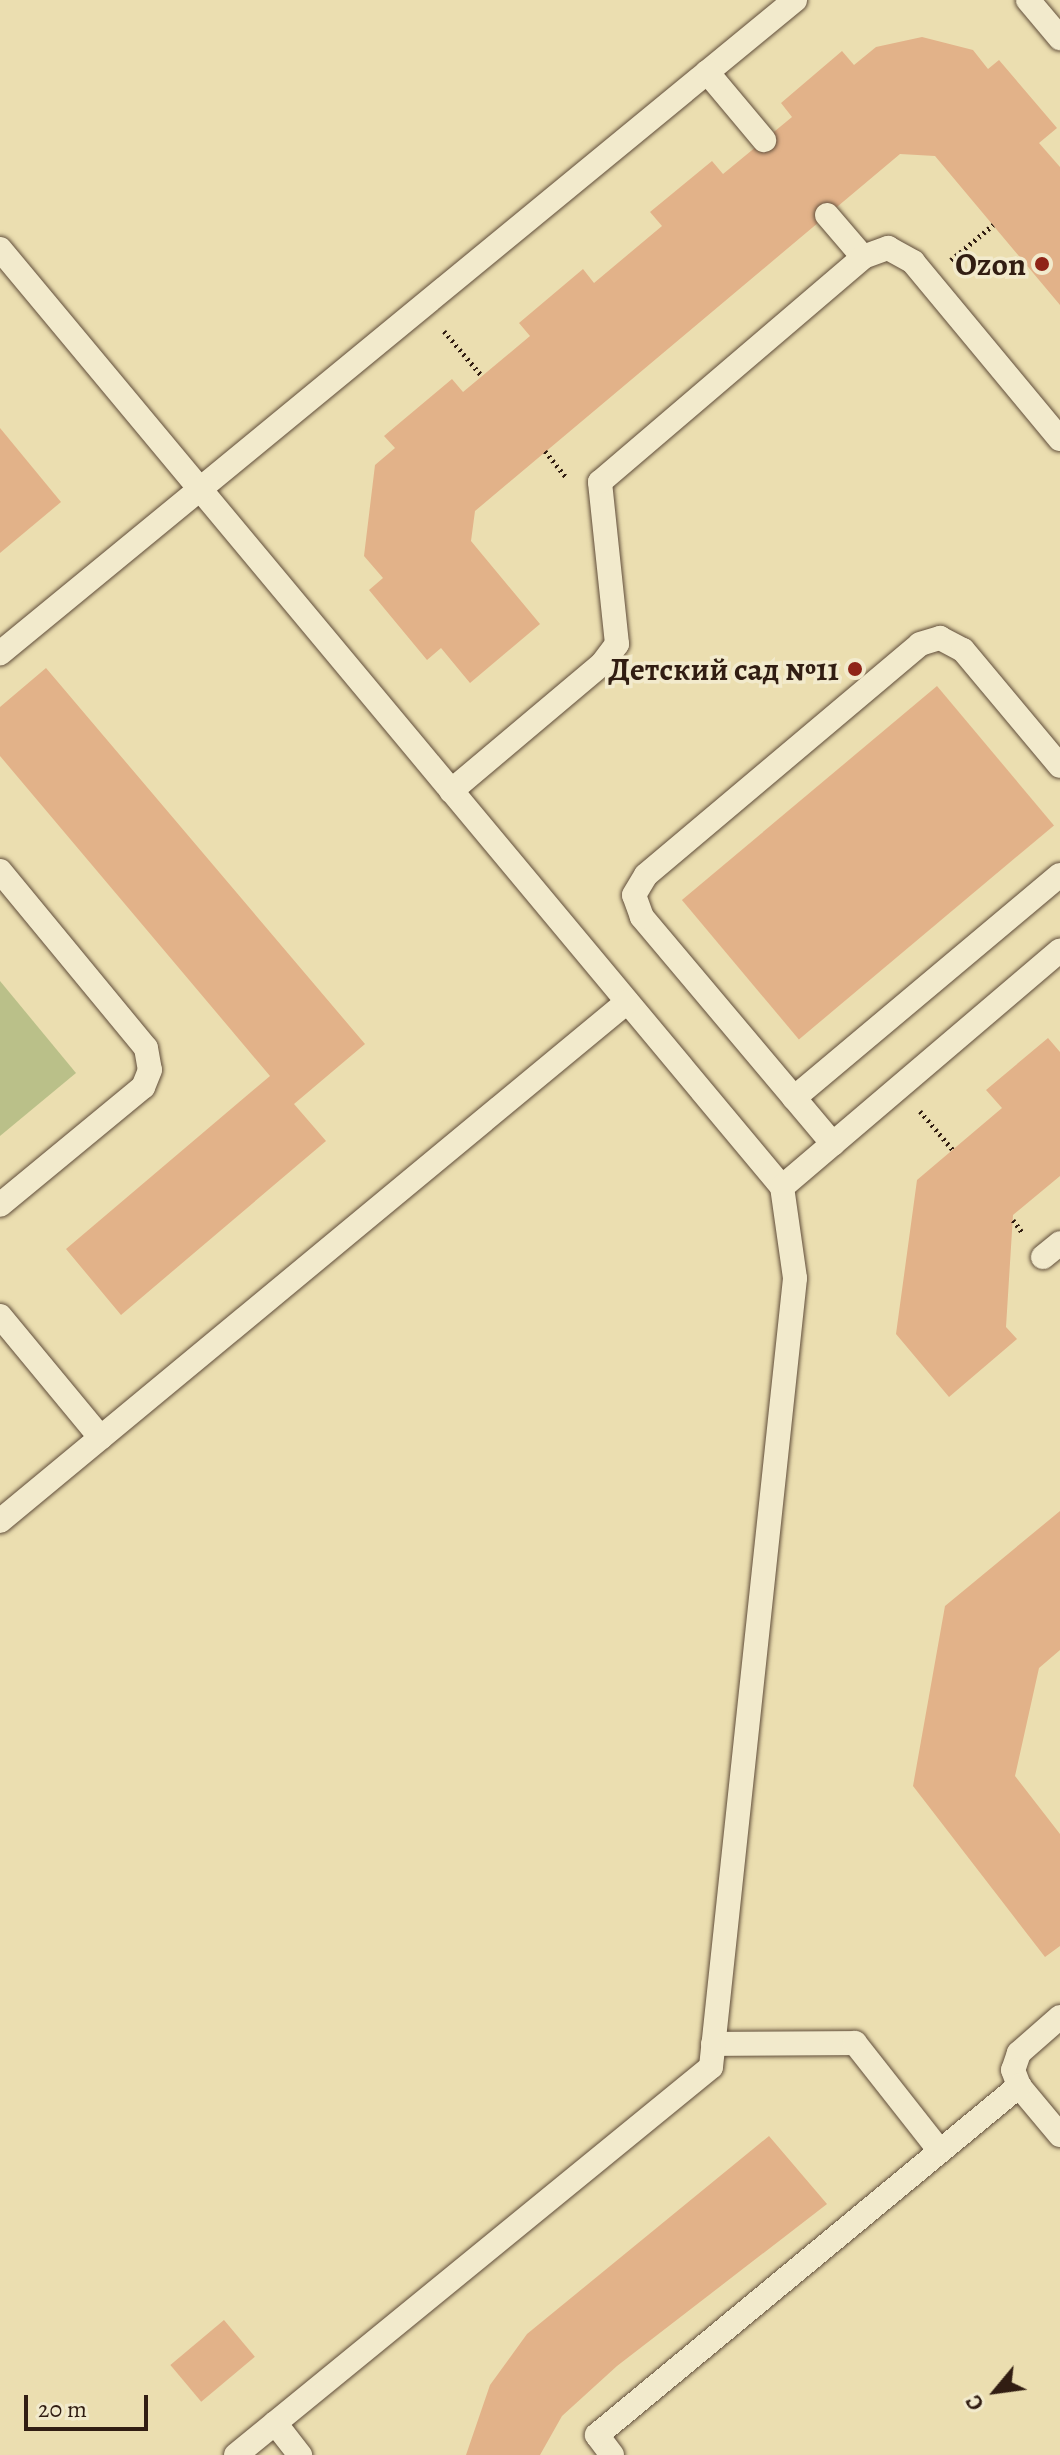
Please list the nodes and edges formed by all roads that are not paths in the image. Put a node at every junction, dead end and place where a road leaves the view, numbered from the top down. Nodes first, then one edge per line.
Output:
1 (795, 0) edge
2 (1028, 0) edge
3 (1060, 38) edge
4 (707, 72) junction
5 (764, 140) dead end
6 (827, 215) dead end
7 (0, 249) edge
8 (863, 257) junction
9 (1060, 439) edge
10 (200, 489) junction
11 (0, 653) edge
12 (1060, 766) edge
13 (451, 791) junction
14 (0, 871) edge
15 (1060, 875) edge
16 (1060, 950) edge
17 (627, 1002) junction
18 (794, 1098) junction
19 (833, 1144) junction
20 (782, 1187) junction
21 (0, 1205) edge
22 (0, 1316) edge
23 (101, 1438) junction
24 (0, 1521) edge
25 (1060, 2017) edge
26 (713, 2044) junction
27 (1019, 2086) junction
28 (1060, 2135) edge
29 (940, 2151) junction
30 (275, 2423) junction
31 (236, 2455) edge
32 (300, 2455) edge
33 (612, 2455) edge

1 - 4 lane
2 - 3 lane
4 - 5 lane
4 - 10 lane
6 - 8 lane
7 - 10 lane
8 - 9 lane
8 - 13 lane
10 - 11 lane
10 - 13 lane
12 - 18 lane
13 - 17 lane
14 - 21 lane
15 - 18 lane
16 - 19 lane
17 - 20 lane
17 - 23 lane
18 - 19 lane
19 - 20 lane
20 - 26 lane
22 - 23 lane
23 - 24 lane
25 - 27 lane
26 - 29 lane
26 - 30 lane
27 - 28 lane
27 - 29 lane
29 - 33 lane
30 - 31 lane
30 - 32 lane

